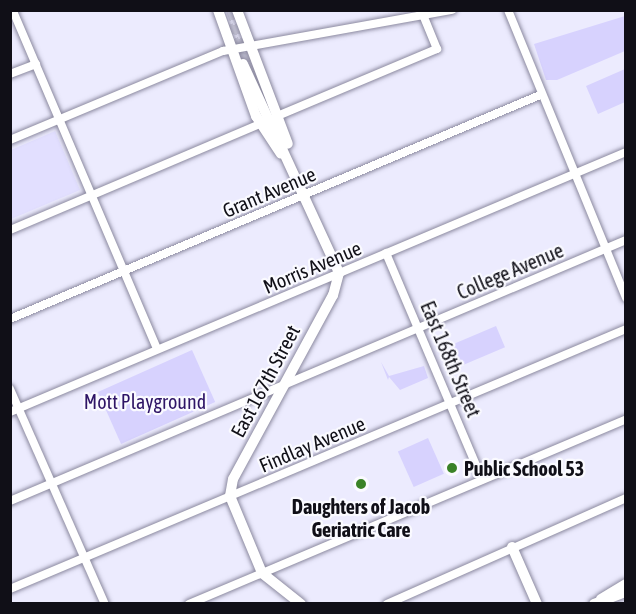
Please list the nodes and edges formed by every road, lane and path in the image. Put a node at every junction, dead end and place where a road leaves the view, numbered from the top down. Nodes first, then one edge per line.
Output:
1 (218, 10) edge
2 (237, 10) edge
3 (452, 10) edge
4 (508, 10) edge
5 (13, 11) edge
6 (422, 13) edge
7 (252, 46) junction
8 (232, 49) junction
9 (36, 64) junction
10 (246, 64) tunnel mouth
11 (10, 74) edge
12 (540, 95) junction
13 (59, 120) junction
14 (268, 120) junction
15 (10, 140) edge
16 (626, 152) edge
17 (291, 162) junction
18 (573, 174) junction
19 (305, 194) junction
20 (92, 195) junction
21 (10, 230) edge
22 (626, 240) edge
23 (605, 249) junction
24 (386, 253) junction
25 (124, 271) junction
26 (339, 273) junction
27 (626, 298) edge
28 (10, 319) edge
29 (418, 327) junction
30 (626, 329) edge
31 (157, 350) junction
32 (284, 384) junction
33 (10, 389) edge
34 (450, 403) junction
35 (19, 409) junction
36 (10, 412) edge
37 (626, 419) edge
38 (482, 479) junction
39 (51, 483) junction
40 (230, 496) junction
41 (626, 498) edge
42 (10, 501) edge
43 (512, 547) junction
44 (85, 558) junction
45 (262, 573) junction
46 (626, 584) edge
47 (10, 589) edge
48 (626, 592) edge
49 (596, 602) edge
50 (105, 603) edge
51 (189, 603) edge
52 (301, 603) edge
53 (387, 603) edge
54 (537, 603) edge

1 - 8 street
2 - 7 street
3 - 6 street
4 - 12 street
5 - 9 street
6 - 7 street
6 - 14 street
7 - 8 street
7 - 14 street
8 - 13 street
8 - 14 street
9 - 11 street
9 - 13 street
10 - 14 street
12 - 18 street
12 - 19 street, Grant Avenue
13 - 15 street
13 - 20 street
14 - 17 street
14 - 17 street
14 - 20 street
16 - 18 street, Morris Avenue
17 - 19 street
18 - 23 street
18 - 24 street, Morris Avenue
19 - 25 street, Grant Avenue
19 - 26 street
20 - 21 street
20 - 25 street
22 - 23 street, College Avenue
23 - 27 street
23 - 29 street, College Avenue
24 - 26 street, Morris Avenue
24 - 29 street, East 168th Street
25 - 28 street, Grant Avenue
25 - 31 street
26 - 31 street, Morris Avenue
26 - 32 street, East 167th Street
29 - 32 street, College Avenue
29 - 34 street, East 168th Street
30 - 34 street, Findlay Avenue
31 - 35 street, Morris Avenue
32 - 39 street, College Avenue
32 - 40 street, East 167th Street
33 - 35 street
34 - 38 street, East 168th Street
34 - 40 street, Findlay Avenue
35 - 36 street, Morris Avenue
35 - 39 street
37 - 38 street
38 - 45 street
39 - 42 street, College Avenue
39 - 44 street
40 - 44 street, Findlay Avenue
40 - 45 street
41 - 43 street
43 - 53 street
43 - 54 street
44 - 47 street, Findlay Avenue
44 - 50 street
45 - 51 street
45 - 52 street
46 - 49 street
48 - 49 street

